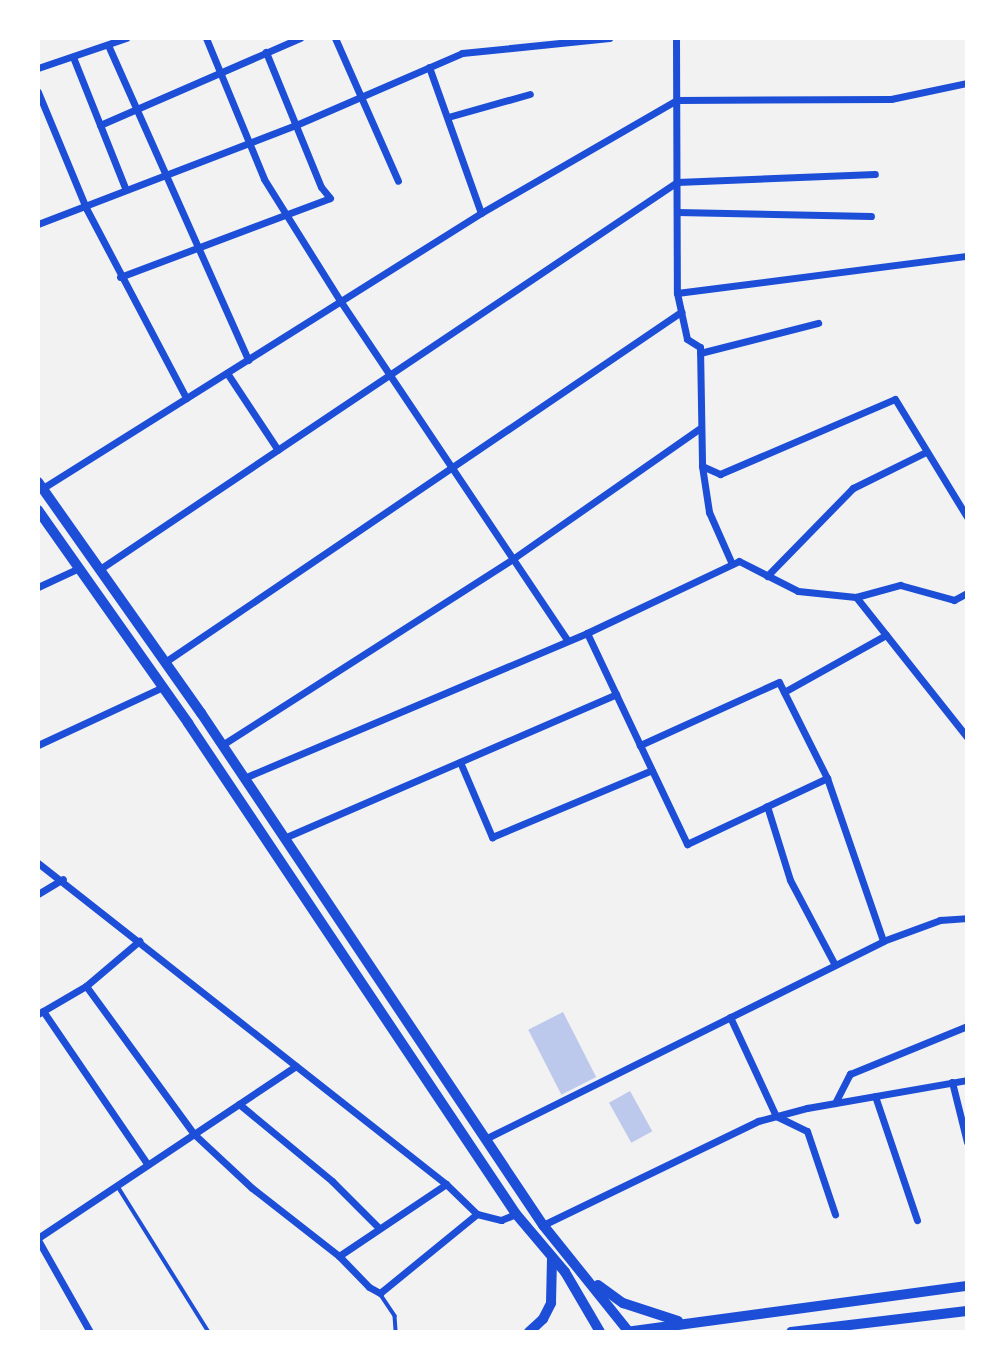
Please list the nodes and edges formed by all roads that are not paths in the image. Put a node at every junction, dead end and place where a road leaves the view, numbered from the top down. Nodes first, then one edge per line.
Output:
1 (126, 38) edge
2 (206, 38) edge
3 (300, 38) edge
4 (335, 38) edge
5 (609, 38) edge
6 (676, 38) edge
7 (108, 45) junction
8 (266, 52) junction
9 (73, 57) junction
10 (429, 67) junction
11 (38, 68) edge
12 (219, 70) junction
13 (967, 83) edge
14 (38, 92) edge
15 (530, 94) dead end
16 (360, 97) junction
17 (677, 100) junction
18 (138, 111) junction
19 (448, 117) junction
20 (100, 125) junction
21 (296, 125) junction
22 (252, 142) junction
23 (875, 174) dead end
24 (168, 175) junction
25 (398, 181) dead end
26 (677, 182) junction
27 (126, 190) junction
28 (85, 205) junction
29 (677, 212) junction
30 (481, 213) junction
31 (286, 214) junction
32 (871, 216) dead end
33 (38, 224) edge
34 (200, 249) junction
35 (967, 256) edge
36 (120, 277) junction
37 (677, 293) junction
38 (341, 302) junction
39 (681, 312) junction
40 (818, 323) dead end
41 (700, 353) junction
42 (248, 360) junction
43 (227, 373) junction
44 (391, 374) junction
45 (186, 398) junction
46 (699, 429) junction
47 (278, 450) junction
48 (926, 452) junction
49 (451, 464) junction
50 (702, 466) junction
51 (41, 485) edge
52 (38, 510) edge
53 (967, 517) edge
54 (514, 558) junction
55 (732, 565) junction
56 (79, 568) junction
57 (100, 569) junction
58 (768, 576) junction
59 (38, 587) edge
60 (967, 593) edge
61 (856, 597) junction
62 (587, 633) junction
63 (886, 635) junction
64 (567, 640) junction
65 (165, 662) junction
66 (163, 687) junction
67 (784, 692) junction
68 (616, 694) junction
69 (967, 737) edge
70 (38, 745) edge
71 (222, 745) junction
72 (640, 745) junction
73 (460, 762) junction
74 (652, 769) junction
75 (244, 778) junction
76 (827, 778) junction
77 (767, 806) junction
78 (284, 838) junction
79 (38, 863) edge
80 (63, 880) junction
81 (38, 894) edge
82 (967, 918) edge
83 (139, 941) junction
84 (883, 941) junction
85 (835, 965) junction
86 (86, 986) junction
87 (41, 1012) edge
88 (730, 1017) junction
89 (967, 1026) edge
90 (296, 1066) junction
91 (967, 1080) edge
92 (952, 1083) junction
93 (875, 1096) junction
94 (835, 1103) junction
95 (239, 1104) junction
96 (776, 1116) junction
97 (194, 1134) junction
98 (485, 1139) junction
99 (967, 1142) edge
100 (148, 1165) junction
101 (446, 1184) junction
102 (117, 1185) junction
103 (477, 1214) junction
104 (516, 1214) junction
105 (835, 1214) dead end
106 (917, 1220) dead end
107 (542, 1226) junction
108 (378, 1227) junction
109 (38, 1239) edge
110 (339, 1256) junction
111 (552, 1256) junction
112 (590, 1279) junction
113 (967, 1286) edge
114 (380, 1293) junction
115 (967, 1311) edge
116 (685, 1323) junction
117 (628, 1331) edge
118 (90, 1332) edge
119 (209, 1332) edge
120 (396, 1332) edge
121 (529, 1332) edge
122 (600, 1332) edge
123 (791, 1332) edge

1 - 7 street
2 - 12 street
3 - 8 street
4 - 16 street
5 - 10 street
6 - 17 street
7 - 9 street
7 - 18 street
8 - 12 street
8 - 21 street
9 - 11 street
9 - 20 street
10 - 16 street
10 - 19 street
12 - 18 street
12 - 22 street
13 - 17 street
14 - 28 street
15 - 19 street
16 - 21 street
16 - 25 street
17 - 26 street
17 - 30 street
18 - 20 street
18 - 24 street
19 - 30 street
20 - 27 street
21 - 22 street
21 - 31 street
22 - 24 street
22 - 31 street
23 - 26 street
24 - 27 street
24 - 34 street
26 - 29 street
26 - 44 street
27 - 28 street
28 - 33 street
28 - 36 street
29 - 32 street
29 - 37 street
30 - 38 street
31 - 34 street
31 - 38 street
34 - 36 street
34 - 42 street
35 - 37 street
36 - 45 street
37 - 39 street
38 - 42 street
38 - 44 street
39 - 41 street
39 - 49 street
40 - 41 street
41 - 46 street
42 - 43 street
43 - 45 street
43 - 47 street
44 - 47 street
44 - 49 street
45 - 51 street
46 - 50 street
46 - 54 street
47 - 57 street
48 - 50 street
48 - 53 street
48 - 58 street
49 - 54 street
49 - 65 street
50 - 55 street
51 - 57 main road
52 - 56 main road
54 - 64 street
54 - 71 street
55 - 58 street
55 - 62 street
56 - 59 street
56 - 66 main road
57 - 65 main road
58 - 61 street
60 - 61 street
61 - 63 street
62 - 64 street
62 - 68 street
63 - 67 street
63 - 69 street
64 - 75 street
65 - 71 main road
66 - 70 street
66 - 104 main road
67 - 72 street
67 - 76 street
68 - 72 street
68 - 73 street
71 - 75 main road
72 - 74 street
73 - 74 street
73 - 78 street
74 - 77 street
75 - 78 main road
76 - 77 street
76 - 84 street
77 - 85 street
78 - 98 main road
79 - 80 street
80 - 81 street
80 - 83 street
82 - 84 street
83 - 86 street
83 - 90 street
84 - 85 street
85 - 88 street
86 - 87 street
86 - 97 street
87 - 100 street
88 - 96 street
88 - 98 street
89 - 94 street
90 - 95 street
90 - 101 street
91 - 92 street
92 - 93 street
92 - 99 street
93 - 94 street
93 - 106 street
94 - 96 street
95 - 97 street
95 - 108 street
96 - 105 street
96 - 107 street
97 - 100 street
97 - 110 street
98 - 107 main road
100 - 102 street
101 - 103 street
101 - 108 street
102 - 109 street
102 - 119 lane
103 - 104 street
103 - 114 street
104 - 111 main road
107 - 112 main road
108 - 110 street
109 - 118 street
110 - 114 street
111 - 121 main road
111 - 122 main road
112 - 116 main road
112 - 117 main road
113 - 116 main road
114 - 120 lane
115 - 123 main road
116 - 117 main road

